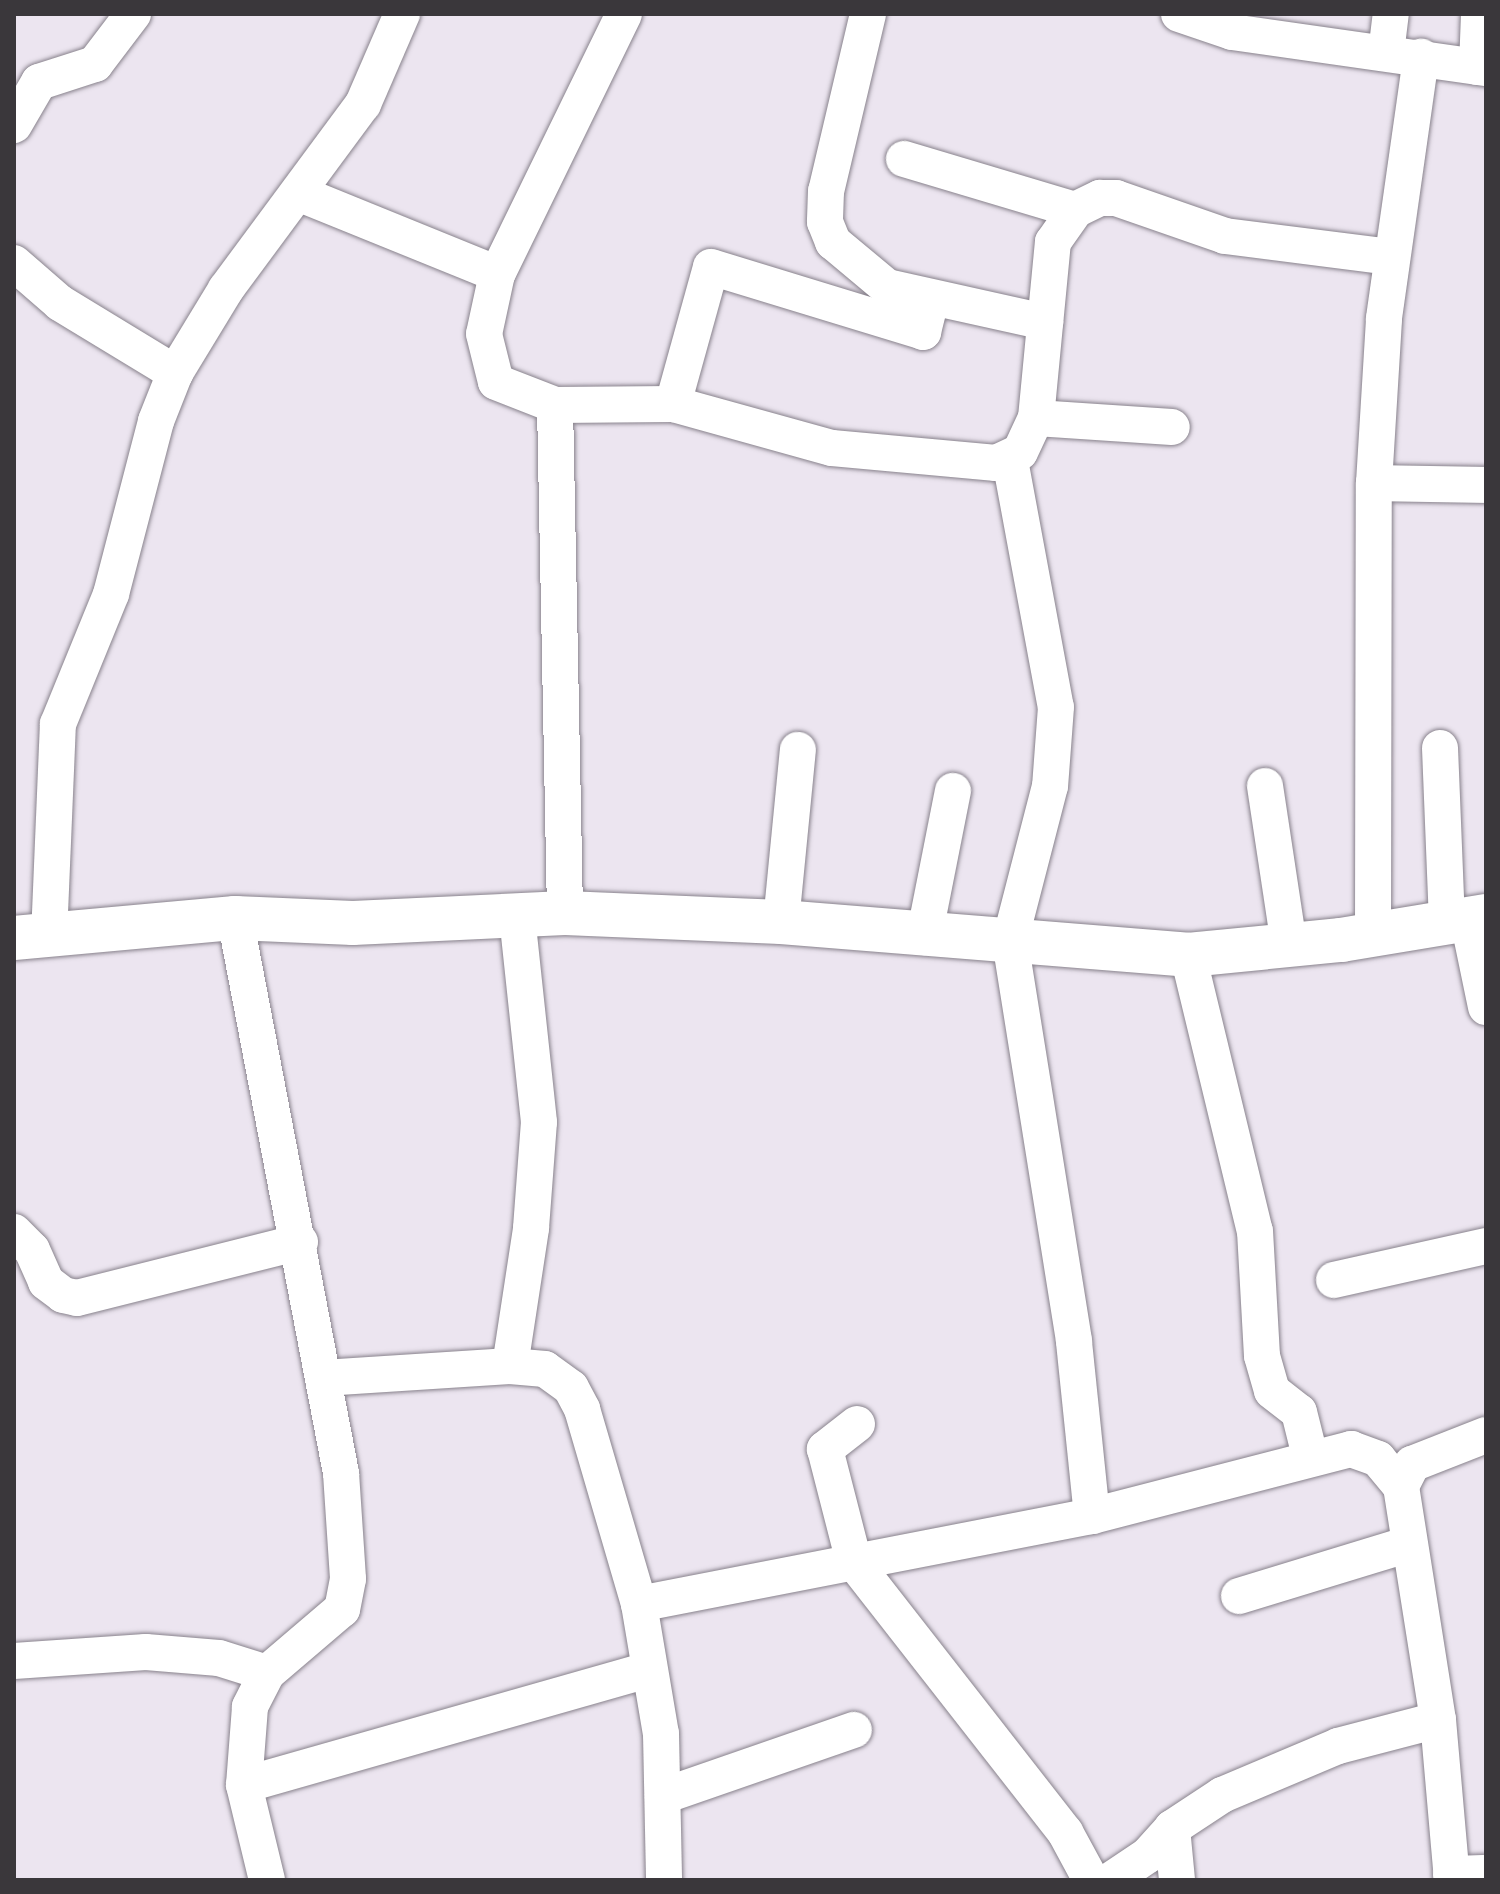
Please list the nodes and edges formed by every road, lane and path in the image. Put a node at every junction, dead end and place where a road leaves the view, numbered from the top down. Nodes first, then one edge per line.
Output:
1 (133, 14) edge
2 (624, 14) edge
3 (868, 14) edge
4 (1179, 14) edge
5 (1391, 14) edge
6 (1479, 14) edge
7 (390, 19) edge
8 (1403, 55) junction
9 (1481, 68) edge
10 (26, 75) edge
11 (14, 125) edge
12 (904, 159) dead end
13 (298, 193) junction
14 (1075, 210) junction
15 (1392, 257) junction
16 (14, 263) edge
17 (497, 274) junction
18 (931, 299) junction
19 (1045, 322) junction
20 (175, 373) junction
21 (673, 404) junction
22 (555, 405) junction
23 (1036, 418) junction
24 (1172, 427) dead end
25 (1010, 460) junction
26 (1374, 483) junction
27 (1486, 485) edge
28 (1440, 748) dead end
29 (798, 750) dead end
30 (1265, 786) dead end
31 (953, 791) dead end
32 (565, 913) junction
33 (517, 915) junction
34 (235, 918) junction
35 (1467, 919) edge
36 (781, 922) junction
37 (1373, 931) junction
38 (31, 937) edge
39 (924, 937) junction
40 (1010, 941) junction
41 (1289, 944) junction
42 (1188, 955) junction
43 (1486, 1007) edge
44 (14, 1232) edge
45 (300, 1242) junction
46 (1486, 1246) edge
47 (1334, 1280) dead end
48 (510, 1366) junction
49 (323, 1378) junction
50 (857, 1424) dead end
51 (1486, 1435) edge
52 (1310, 1456) junction
53 (1401, 1486) junction
54 (1092, 1516) junction
55 (1409, 1544) junction
56 (854, 1562) junction
57 (1239, 1596) dead end
58 (639, 1604) junction
59 (14, 1661) edge
60 (648, 1670) junction
61 (267, 1673) junction
62 (1438, 1720) junction
63 (854, 1730) dead end
64 (244, 1785) junction
65 (663, 1796) junction
66 (1172, 1828) junction
67 (1463, 1876) edge
68 (267, 1880) edge
69 (664, 1880) edge
70 (1091, 1880) edge
71 (1111, 1880) edge
72 (1177, 1880) edge

1 - 10 street
2 - 17 street
3 - 18 street
4 - 8 street
5 - 8 street
6 - 9 street
7 - 13 street
8 - 9 street
8 - 15 street
10 - 11 street
12 - 14 street
13 - 17 street
13 - 20 street
14 - 15 street
14 - 19 street
15 - 26 street
16 - 20 street
17 - 22 street
18 - 19 street
18 - 21 street
19 - 23 street
20 - 38 street
21 - 22 street
21 - 25 street
22 - 32 street
23 - 24 street
23 - 25 street
25 - 40 street
26 - 27 street
26 - 37 street
28 - 35 street
29 - 36 street
30 - 41 street
31 - 39 street
32 - 33 street
32 - 36 street
33 - 34 street
33 - 48 street
34 - 38 street
34 - 45 street
35 - 37 street
35 - 43 street
36 - 39 street
37 - 41 street
39 - 40 street
40 - 42 street
40 - 54 street
41 - 42 street
42 - 52 street
44 - 45 street
45 - 49 street
46 - 47 street
48 - 49 street
48 - 58 street
49 - 61 street
50 - 56 street
51 - 53 street
52 - 53 street
52 - 54 street
53 - 55 street
54 - 56 street
55 - 57 street
55 - 62 street
56 - 58 street
56 - 70 street
58 - 60 street
59 - 61 street
60 - 64 street
60 - 65 street
61 - 64 street
62 - 66 street
62 - 67 street
63 - 65 street
64 - 68 street
65 - 69 street
66 - 71 street
66 - 72 street

